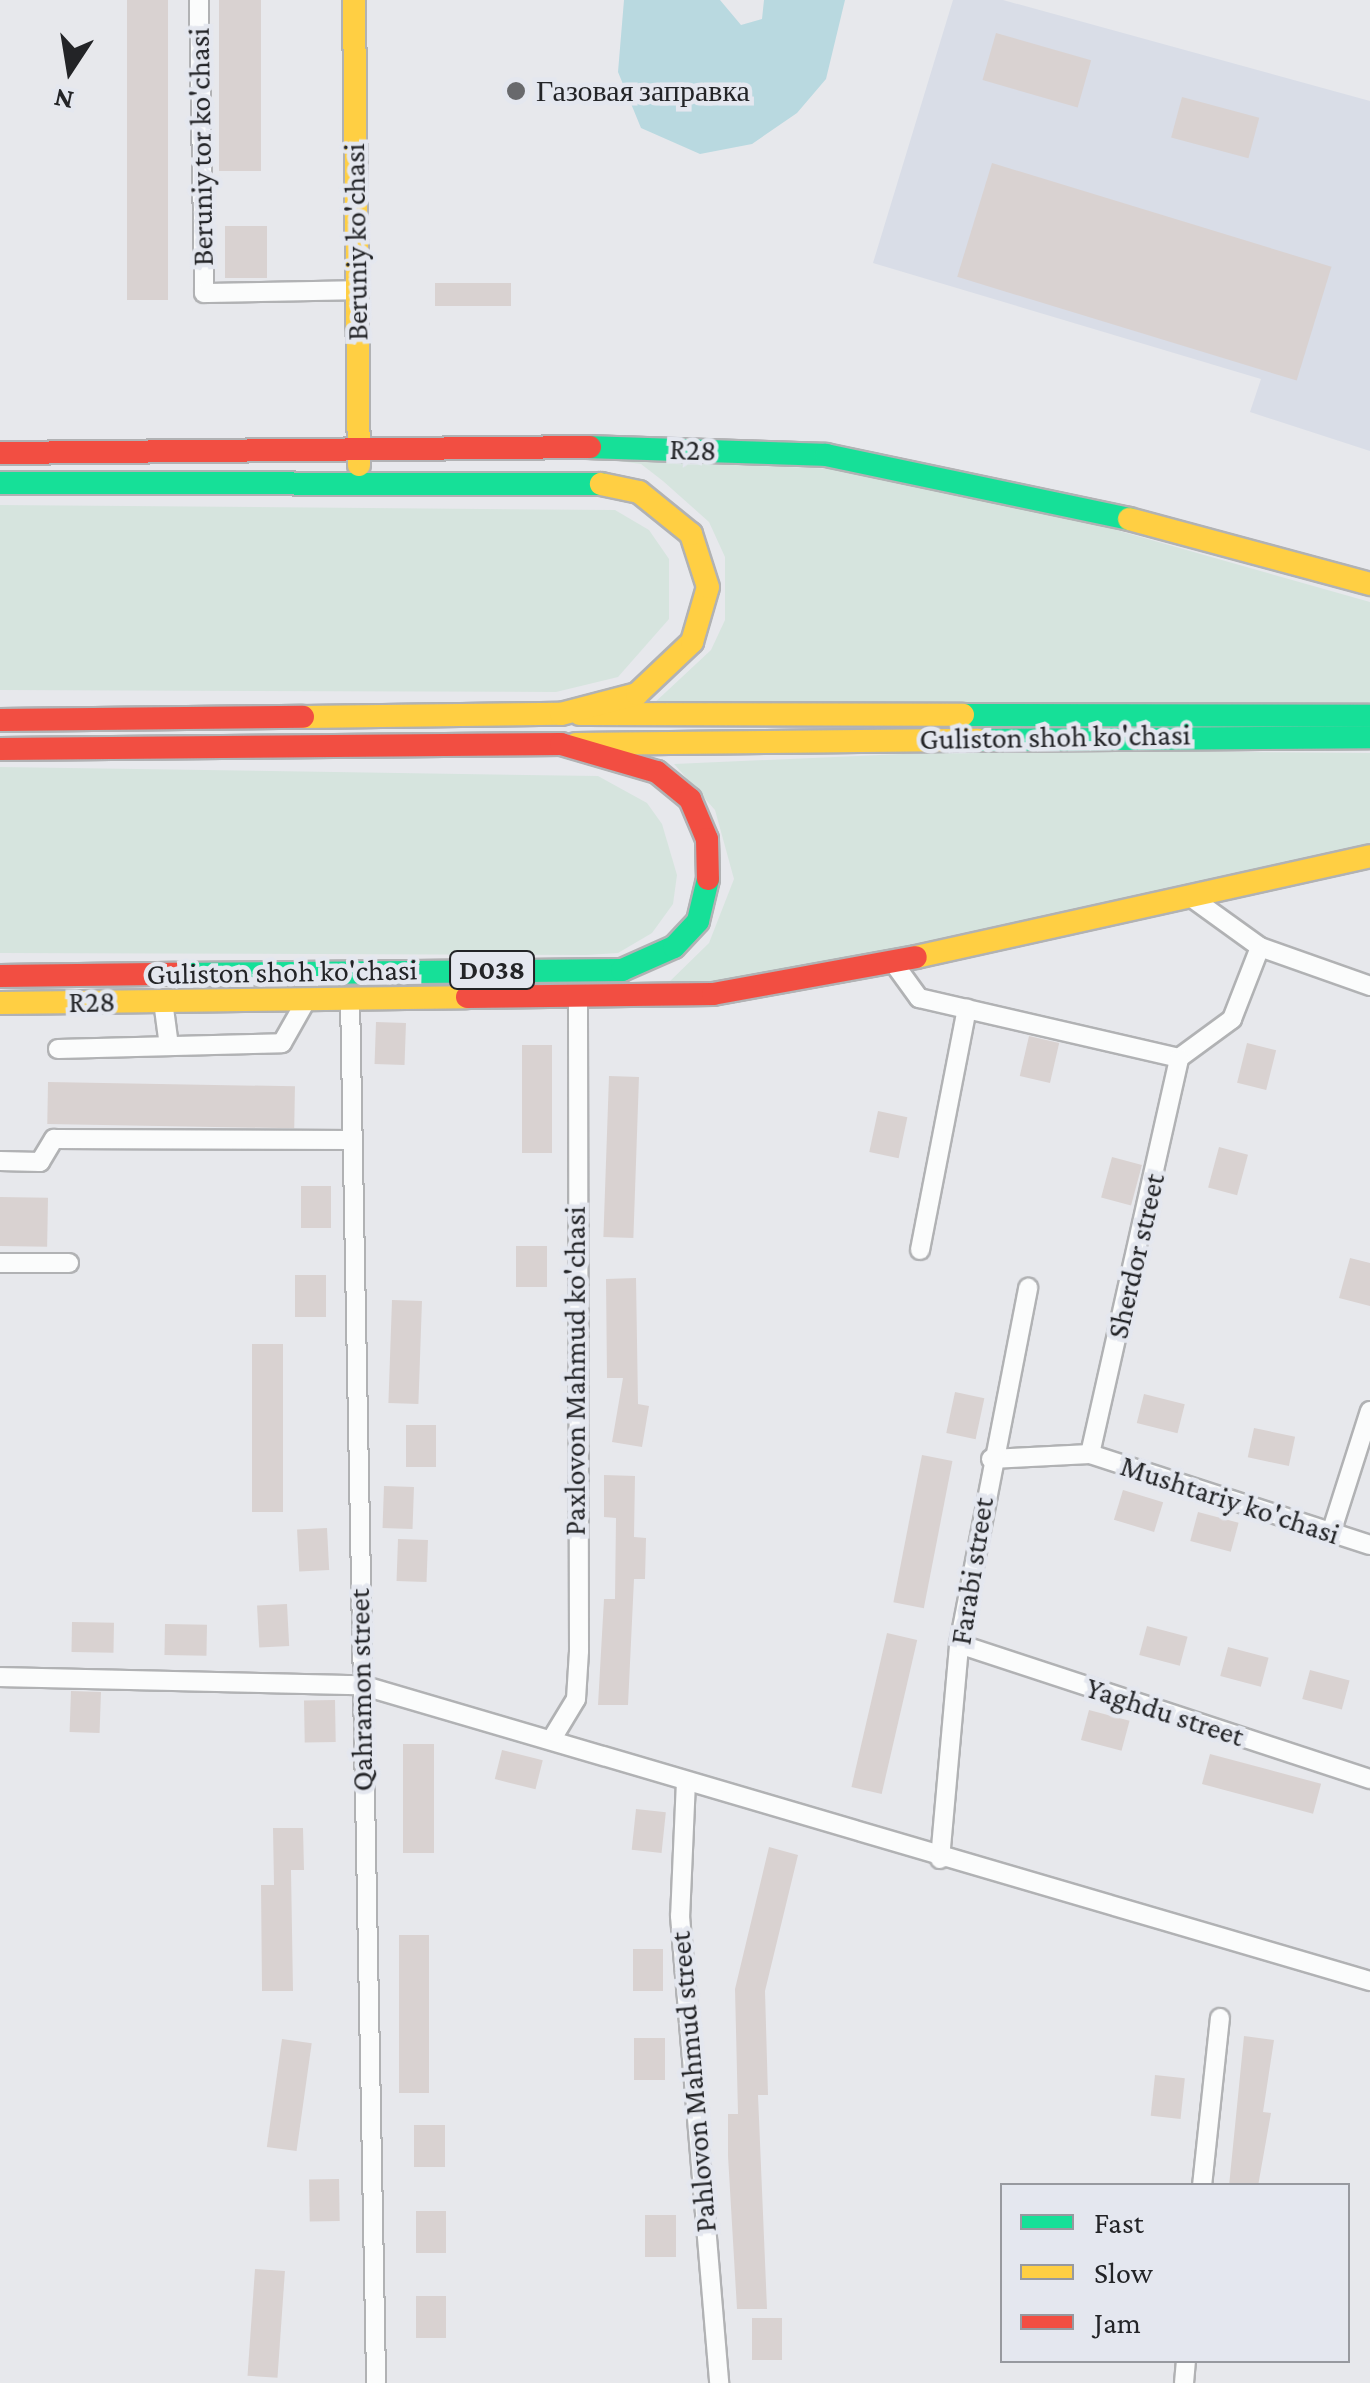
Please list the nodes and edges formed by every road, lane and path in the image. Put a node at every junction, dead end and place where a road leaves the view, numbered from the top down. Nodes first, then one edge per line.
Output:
1 (199, 0) edge
2 (354, 0) edge
3 (357, 290) junction
4 (359, 452) junction
5 (0, 453) edge
6 (0, 483) edge
7 (360, 484) junction
8 (1370, 584) edge
9 (562, 714) junction
10 (1370, 716) edge
11 (0, 720) edge
12 (1370, 738) edge
13 (560, 744) junction
14 (0, 749) edge
15 (1370, 856) edge
16 (1192, 898) junction
17 (1260, 947) junction
18 (896, 965) junction
19 (0, 976) edge
20 (1370, 986) edge
21 (350, 998) junction
22 (578, 998) junction
23 (307, 999) junction
24 (163, 1001) junction
25 (0, 1003) edge
26 (966, 1009) junction
27 (170, 1046) junction
28 (58, 1049) dead end
29 (1179, 1058) junction
30 (352, 1140) junction
31 (0, 1161) edge
32 (920, 1250) dead end
33 (0, 1263) edge
34 (68, 1263) dead end
35 (1028, 1288) dead end
36 (1370, 1412) edge
37 (1090, 1454) junction
38 (991, 1459) junction
39 (1331, 1533) junction
40 (1370, 1546) edge
41 (959, 1644) junction
42 (0, 1677) edge
43 (360, 1685) junction
44 (554, 1737) junction
45 (1370, 1779) edge
46 (686, 1781) junction
47 (940, 1859) junction
48 (1370, 1980) edge
49 (1220, 2018) dead end
50 (1202, 2183) edge
51 (376, 2383) edge
52 (719, 2383) edge

1 - 3 street, Beruniy tor ko'chasi
2 - 3 main road, Beruniy ko'chasi
3 - 4 main road, Beruniy ko'chasi
4 - 5 main road, R28
4 - 7 main road, Beruniy ko'chasi
4 - 8 main road, R28
6 - 7 main road, Guliston shoh ko'chasi
7 - 9 main road, Guliston shoh ko'chasi
9 - 10 main road, Guliston shoh ko'chasi
9 - 11 main road, Guliston shoh ko'chasi
12 - 13 main road, Guliston shoh ko'chasi / D038
13 - 14 main road, Guliston shoh ko'chasi / D038
13 - 19 main road, Guliston shoh ko'chasi / D038
15 - 16 main road, R28 / D038
16 - 17 street
16 - 18 main road, R28 / D038
17 - 20 street
17 - 29 street
18 - 22 main road, R28 / D038
18 - 26 street
21 - 22 main road, R28 / D038
21 - 23 main road, R28 / D038
21 - 30 street, Qahramon street
22 - 44 street, Paxlovon Mahmud ko'chasi
23 - 24 main road, R28 / D038
23 - 27 street
24 - 25 main road, R28 / D038
24 - 27 street
26 - 29 street
26 - 32 street
27 - 28 street
29 - 37 street, Sherdor street
30 - 31 street
30 - 43 street, Qahramon street
33 - 34 street
35 - 38 street, Farabi street
36 - 39 street
37 - 38 street
37 - 39 street, Mushtariy ko'chasi
38 - 41 street, Farabi street
39 - 40 street, Mushtariy ko'chasi
41 - 45 street, Yaghdu street
41 - 47 street, Farabi street
42 - 43 street
43 - 44 street
43 - 51 street, Qahramon street
44 - 46 street
46 - 47 street
46 - 52 street, Pahlovon Mahmud street
47 - 48 street
49 - 50 street

